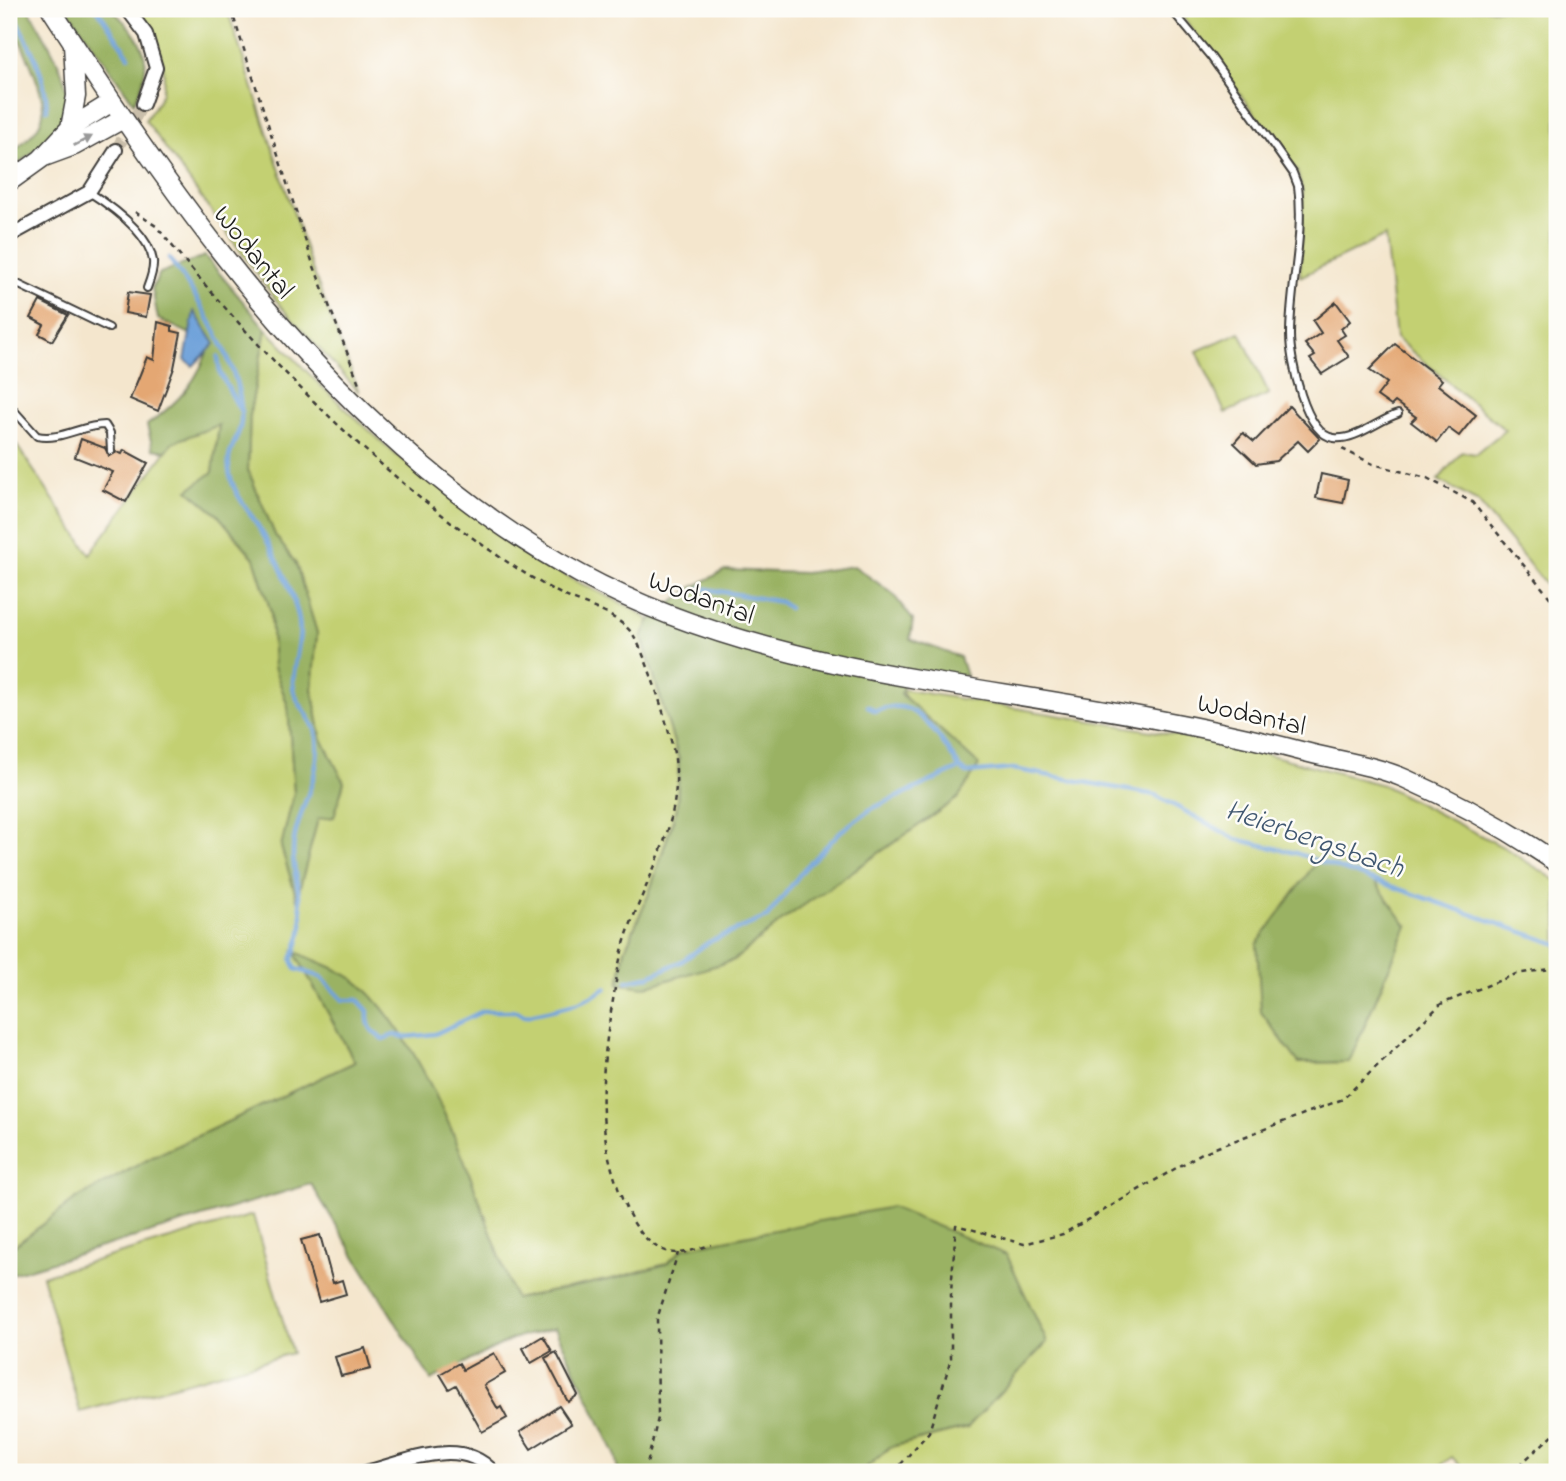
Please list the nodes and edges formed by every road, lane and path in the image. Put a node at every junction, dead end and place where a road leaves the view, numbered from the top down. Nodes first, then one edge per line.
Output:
1 (51, 9) edge
2 (127, 9) edge
3 (231, 9) edge
4 (1171, 9) edge
5 (73, 42) junction
6 (112, 102) junction
7 (143, 104) tunnel mouth
8 (123, 119) junction
9 (70, 128) junction
10 (116, 150) tunnel mouth
11 (41, 159) junction
12 (9, 182) edge
13 (89, 192) junction
14 (134, 211) dead end
15 (9, 236) edge
16 (9, 280) edge
17 (147, 288) dead end
18 (109, 328) dead end
19 (362, 390) dead end
20 (9, 405) edge
21 (1398, 414) dead end
22 (1330, 438) junction
23 (111, 451) dead end
24 (1557, 606) edge
25 (1557, 863) edge
26 (1557, 968) edge
27 (711, 1245) dead end
28 (678, 1253) junction
29 (1557, 1431) edge
30 (366, 1472) edge
31 (493, 1472) edge
32 (645, 1472) edge
33 (894, 1472) edge
34 (1512, 1472) edge

1 - 5 main road, Wodantal
2 - 7 street
3 - 19 path
4 - 22 lane
5 - 6 main road, Wodantal
5 - 9 main road
6 - 8 main road, Wodantal
6 - 9 main road
11 -> 8 main road
8 - 25 main road, Wodantal
9 - 11 main road
10 - 13 street
11 - 12 main road
13 - 15 street
13 - 17 lane
14 - 28 path
16 - 18 lane
20 - 23 lane
21 - 22 lane
22 - 24 path
26 - 33 path
27 - 28 path
28 - 32 path
29 - 34 path
30 - 31 street

